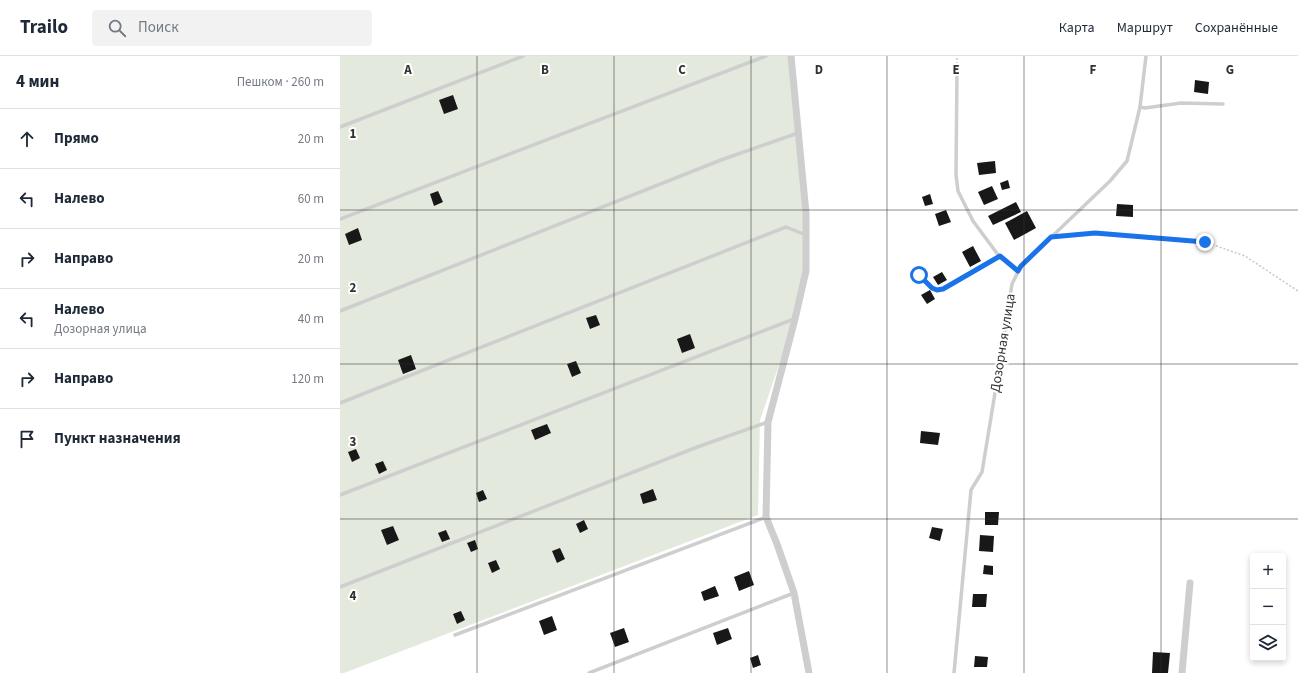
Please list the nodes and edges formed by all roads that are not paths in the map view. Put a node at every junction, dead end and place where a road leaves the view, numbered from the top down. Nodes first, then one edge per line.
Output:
1 (523, 56) edge
2 (766, 56) edge
3 (791, 56) edge
4 (1146, 56) edge
5 (957, 70) road end
6 (1223, 104) dead end
7 (1140, 108) junction
8 (340, 128) edge
9 (798, 133) junction
10 (340, 219) edge
11 (807, 236) junction
12 (1000, 256) junction
13 (1018, 271) junction
14 (919, 275) dead end
15 (340, 311) edge
16 (795, 319) junction
17 (340, 403) edge
18 (768, 422) junction
19 (340, 495) edge
20 (766, 517) junction
21 (1190, 583) dead end
22 (340, 587) edge
23 (794, 593) junction
24 (455, 635) dead end
25 (589, 673) edge
26 (809, 673) edge
27 (954, 673) edge
28 (1182, 673) edge

1 - 8 lane
2 - 10 lane
3 - 9 street
4 - 7 lane, Дозорная улица
5 - 12 lane
6 - 7 lane
7 - 13 lane, Дозорная улица
9 - 11 street
9 - 15 lane
11 - 16 street
11 - 17 lane
12 - 13 lane
12 - 14 lane
13 - 27 lane, Дозорная улица
16 - 18 street
16 - 19 lane
18 - 20 street
18 - 22 lane
20 - 23 street
20 - 24 lane
21 - 28 street
23 - 25 lane
23 - 26 street

